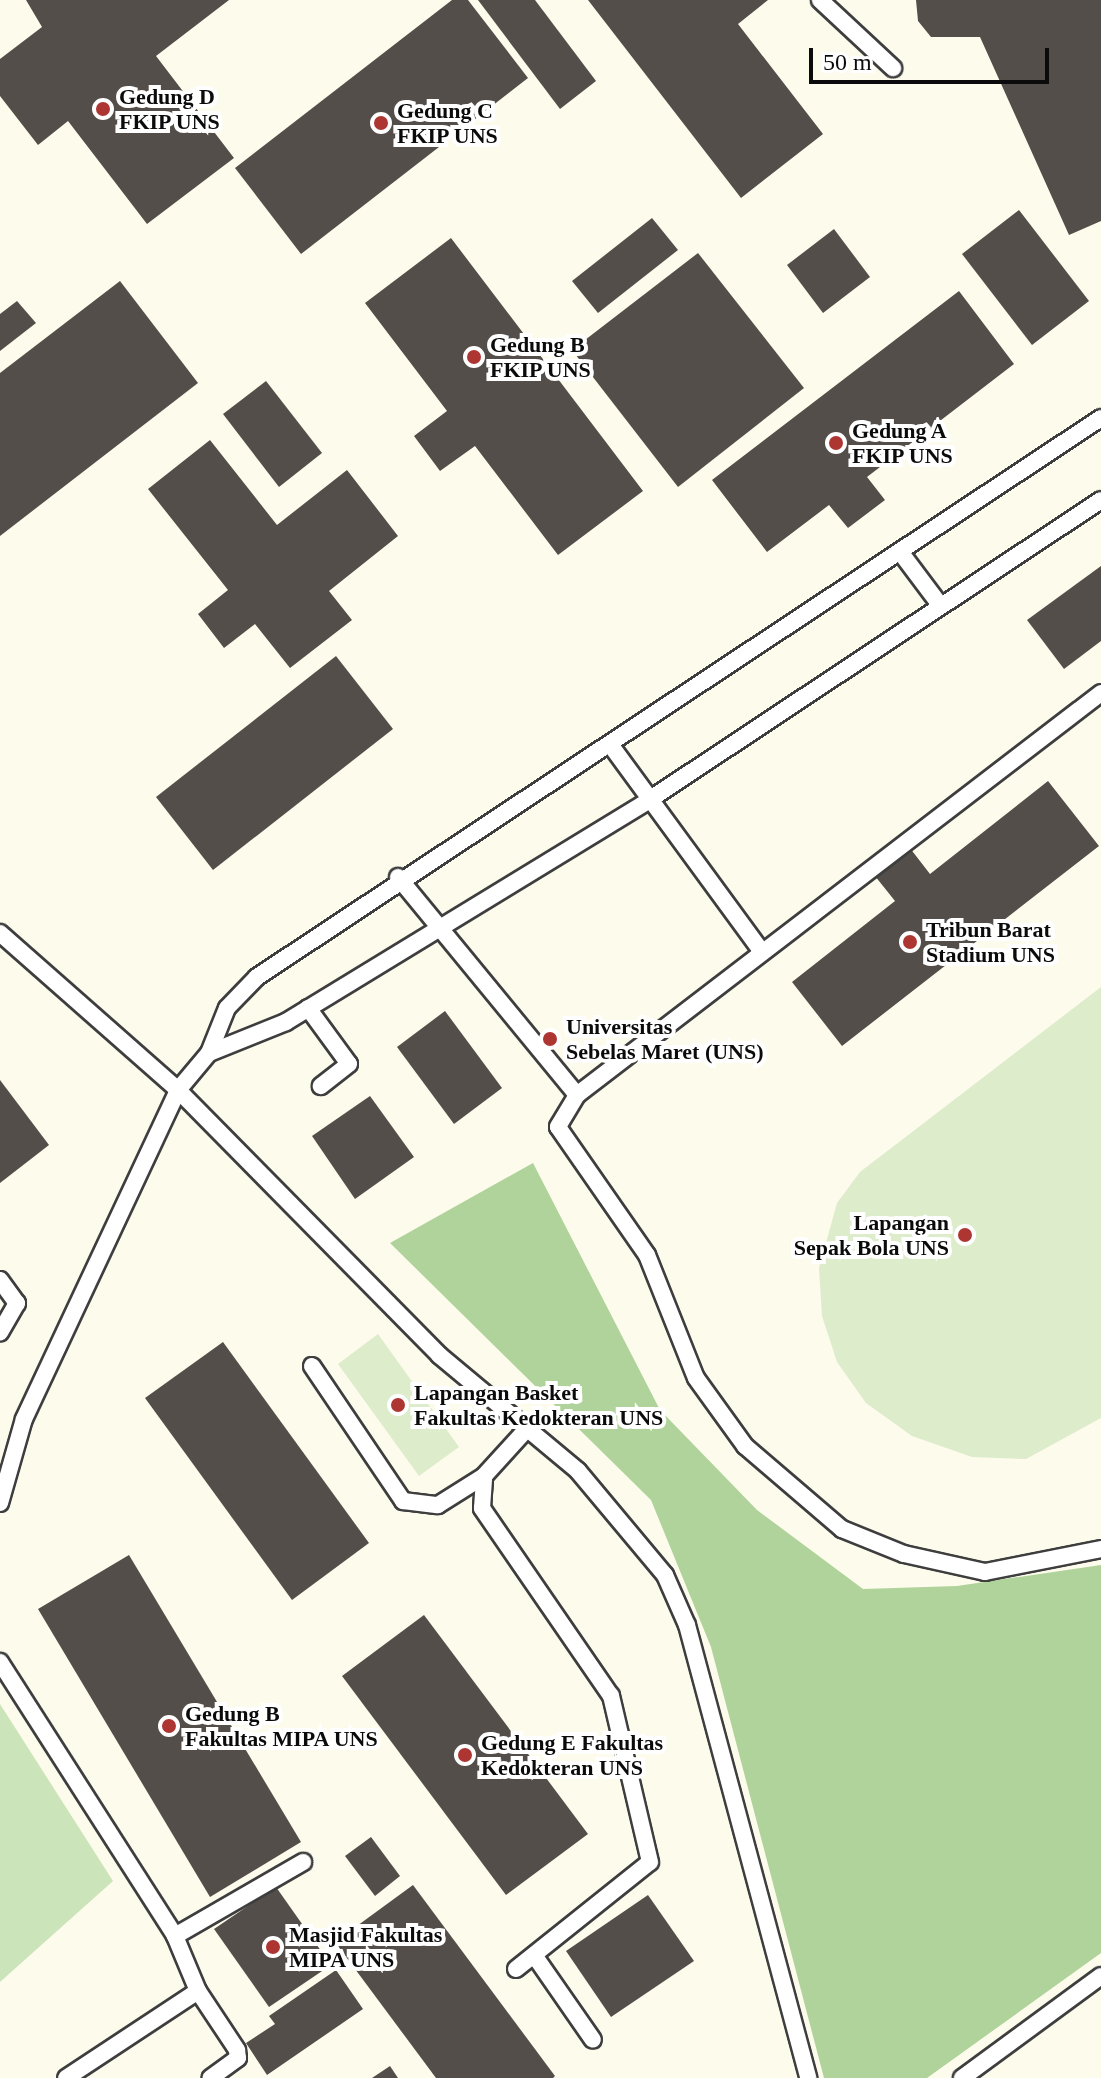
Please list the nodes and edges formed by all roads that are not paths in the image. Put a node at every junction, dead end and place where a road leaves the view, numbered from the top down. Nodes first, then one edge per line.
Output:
1 (820, 0) edge
2 (893, 68) dead end
3 (1101, 418) edge
4 (1101, 500) edge
5 (901, 553) junction
6 (940, 605) junction
7 (1101, 693) edge
8 (612, 747) junction
9 (649, 800) junction
10 (398, 877) junction
11 (439, 925) junction
12 (0, 933) edge
13 (762, 952) junction
14 (308, 1008) junction
15 (209, 1053) junction
16 (321, 1086) dead end
17 (178, 1090) junction
18 (577, 1095) junction
19 (0, 1280) edge
20 (0, 1332) edge
21 (312, 1366) dead end
22 (525, 1431) junction
23 (484, 1476) junction
24 (0, 1503) edge
25 (1101, 1549) edge
26 (0, 1662) edge
27 (303, 1862) dead end
28 (175, 1936) junction
29 (534, 1955) junction
30 (516, 1969) dead end
31 (1101, 1976) edge
32 (198, 1991) junction
33 (593, 2040) dead end
34 (66, 2078) edge
35 (210, 2078) edge
36 (808, 2078) edge
37 (962, 2078) edge

1 - 2 lane
3 - 5 lane
4 - 6 lane
5 - 6 lane
5 - 8 lane
6 - 9 lane
7 - 13 lane
8 - 9 lane
8 - 10 lane
9 - 11 lane
9 - 13 lane
10 - 11 lane
10 - 15 lane
11 - 14 lane
11 - 18 lane
12 - 17 lane
13 - 18 lane
14 - 15 lane
14 - 16 lane
15 - 17 lane
17 - 22 lane
17 - 24 lane
18 - 25 lane
19 - 20 lane
21 - 23 lane
22 - 23 lane
22 - 36 lane
23 - 29 lane
26 - 28 lane
27 - 28 lane
28 - 32 lane
29 - 30 lane
29 - 33 lane
31 - 37 lane
32 - 34 lane
32 - 35 lane

